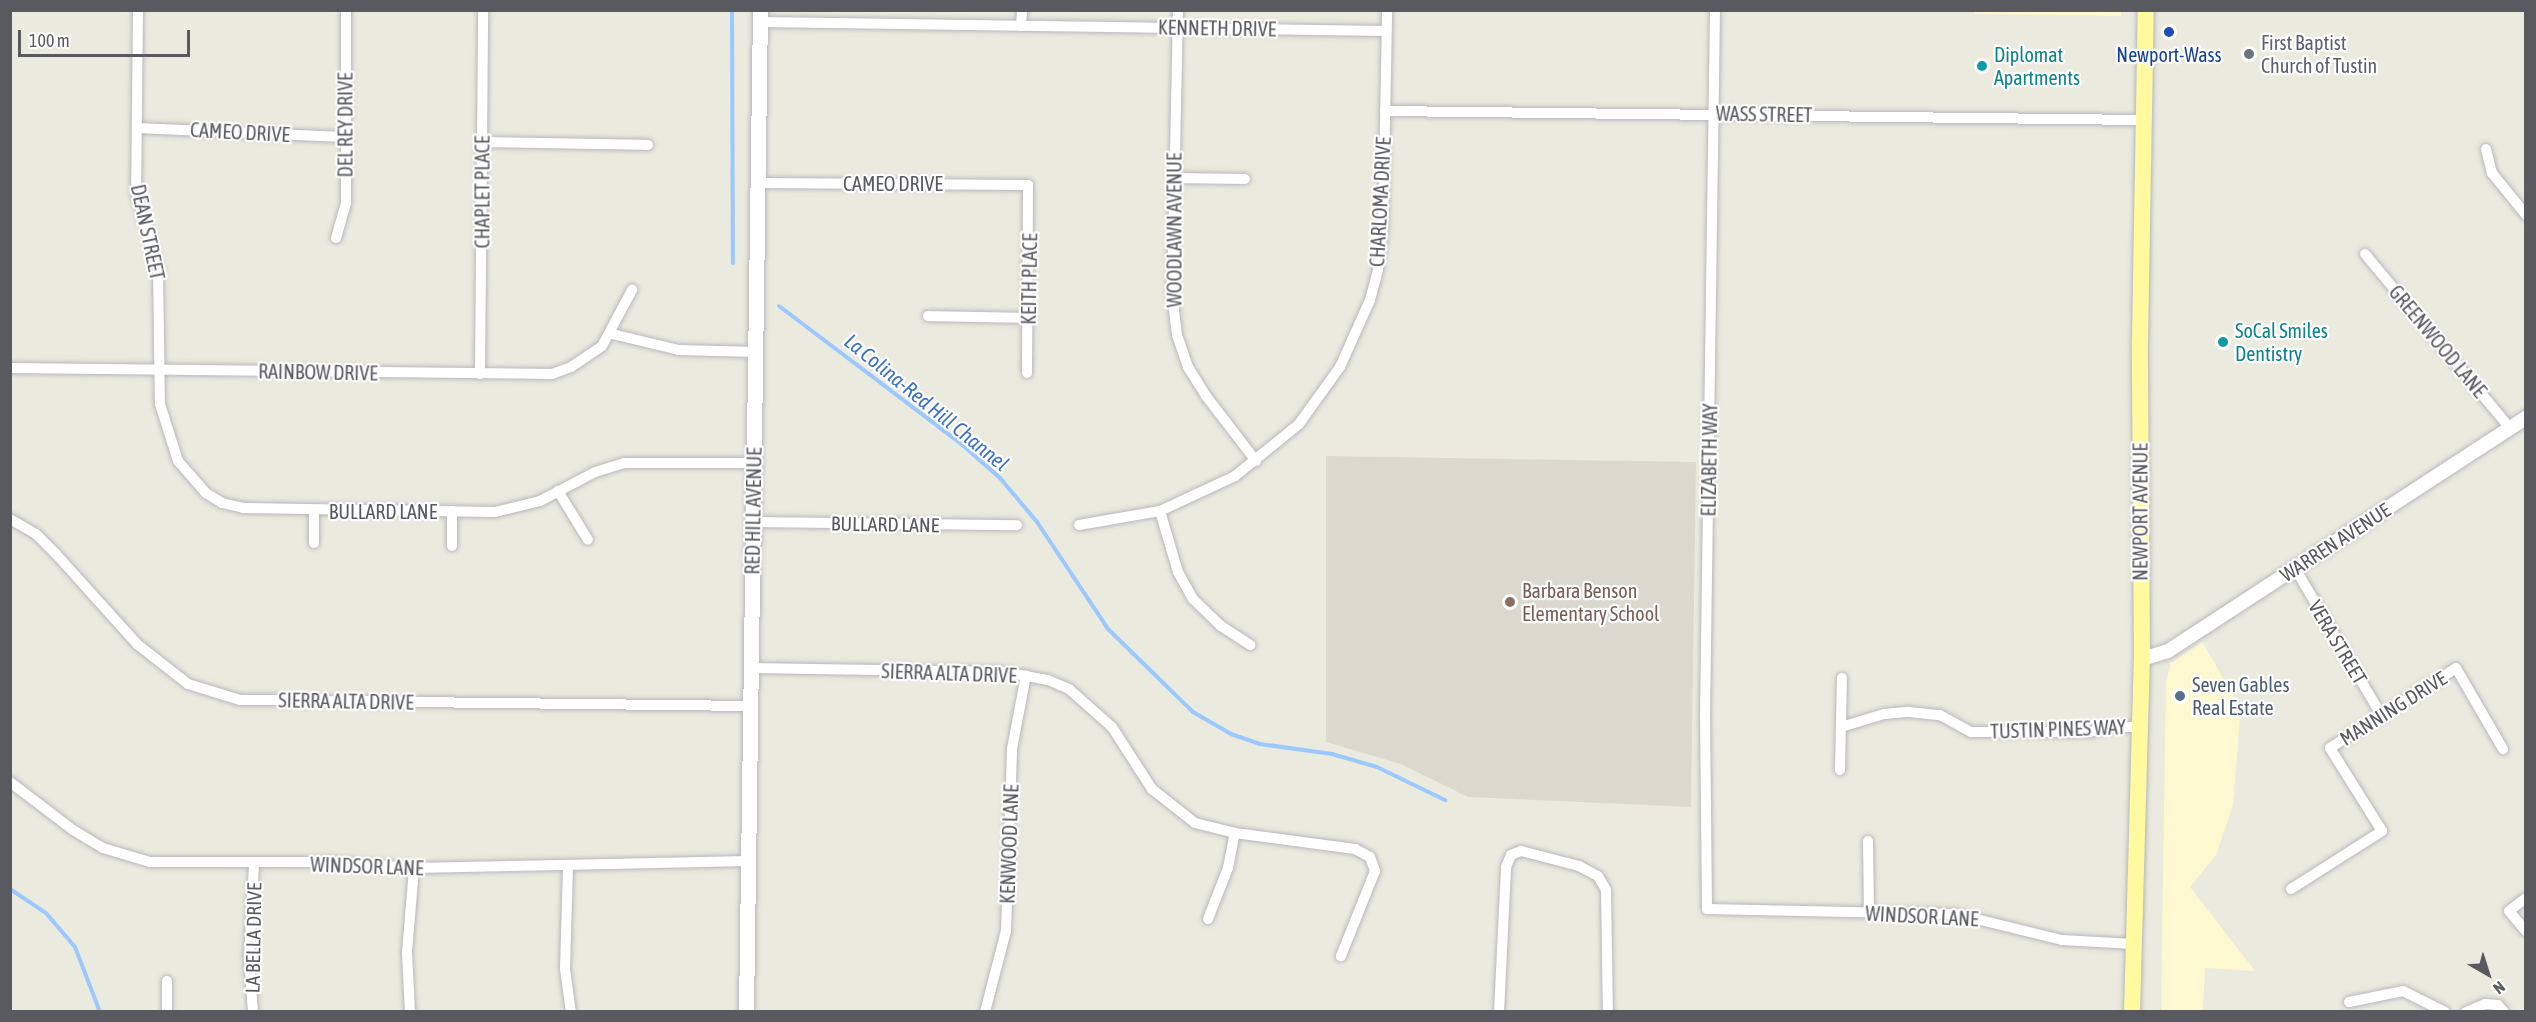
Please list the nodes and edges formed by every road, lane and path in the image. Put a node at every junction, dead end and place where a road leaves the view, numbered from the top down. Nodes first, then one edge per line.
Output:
1 (138, 10) edge
2 (346, 10) edge
3 (483, 10) edge
4 (1022, 10) edge
5 (1178, 10) edge
6 (1387, 10) edge
7 (1715, 10) edge
8 (2146, 11) edge
9 (760, 16) edge
10 (1021, 26) junction
11 (1178, 28) junction
12 (1386, 31) junction
13 (1385, 111) junction
14 (1715, 114) junction
15 (2142, 120) junction
16 (137, 128) junction
17 (344, 137) junction
18 (482, 142) junction
19 (648, 145) dead end
20 (2486, 149) dead end
21 (1174, 178) junction
22 (1245, 179) dead end
23 (758, 183) junction
24 (1028, 185) joint
25 (2526, 215) edge
26 (336, 238) dead end
27 (2365, 255) dead end
28 (632, 290) dead end
29 (928, 316) dead end
30 (1028, 318) junction
31 (612, 334) junction
32 (755, 352) junction
33 (10, 368) edge
34 (159, 370) junction
35 (1027, 373) dead end
36 (480, 374) junction
37 (2526, 418) edge
38 (2510, 428) junction
39 (1256, 461) junction
40 (754, 463) junction
41 (193, 481) joint
42 (558, 491) junction
43 (314, 510) junction
44 (452, 511) junction
45 (1160, 511) junction
46 (10, 519) edge
47 (753, 522) junction
48 (1017, 525) dead end
49 (1079, 525) dead end
50 (588, 540) dead end
51 (314, 543) dead end
52 (452, 546) dead end
53 (2295, 568) junction
54 (1250, 645) dead end
55 (2142, 659) junction
56 (750, 668) junction
57 (1026, 675) junction
58 (1842, 678) dead end
59 (750, 706) junction
60 (2382, 716) junction
61 (2139, 726) junction
62 (1841, 728) junction
63 (2503, 749) dead end
64 (1840, 770) dead end
65 (10, 782) edge
66 (1235, 833) junction
67 (1868, 842) dead end
68 (747, 861) junction
69 (254, 865) junction
70 (414, 868) junction
71 (568, 868) junction
72 (2291, 889) dead end
73 (2526, 898) edge
74 (1707, 909) joint
75 (1869, 912) junction
76 (1208, 919) dead end
77 (2526, 931) edge
78 (2134, 944) junction
79 (1341, 956) dead end
80 (167, 981) dead end
81 (2349, 1002) dead end
82 (167, 1011) edge
83 (253, 1011) edge
84 (410, 1011) edge
85 (571, 1011) edge
86 (746, 1011) edge
87 (985, 1011) edge
88 (1499, 1011) edge
89 (1608, 1011) edge
90 (2132, 1011) edge
91 (2445, 1011) edge
92 (2466, 1011) edge
93 (2504, 1011) edge

1 - 16 street, DEAN STREET
2 - 17 street, DEL REY DRIVE
3 - 18 street, CHAPLET PLACE
4 - 10 street
5 - 11 street, WOODLAWN AVENUE
6 - 12 street, CHARLOMA DRIVE
7 - 14 street, ELIZABETH WAY
8 - 15 main road, NEWPORT AVENUE
9 - 10 street, KENNETH DRIVE
9 - 23 main road, RED HILL AVENUE
10 - 11 street, KENNETH DRIVE
11 - 12 street, KENNETH DRIVE
11 - 21 street, WOODLAWN AVENUE
12 - 13 street, CHARLOMA DRIVE
13 - 14 street, WASS STREET
13 - 39 street, CHARLOMA DRIVE
14 - 15 street, WASS STREET
14 - 74 street, ELIZABETH WAY
15 - 55 main road, NEWPORT AVENUE
16 - 17 street, CAMEO DRIVE
16 - 34 street, DEAN STREET
17 - 26 street, DEL REY DRIVE
18 - 19 street
18 - 36 street, CHAPLET PLACE
20 - 25 street
21 - 22 street
21 - 39 street, WOODLAWN AVENUE
23 - 24 street, CAMEO DRIVE
23 - 32 main road, RED HILL AVENUE
24 - 30 street, KEITH PLACE
27 - 38 street, GREENWOOD LANE
28 - 31 street, RAINBOW DRIVE
29 - 30 street
30 - 35 street, KEITH PLACE
31 - 32 street
31 - 36 street, RAINBOW DRIVE
32 - 40 main road, RED HILL AVENUE
33 - 34 street, RAINBOW DRIVE
34 - 36 street, RAINBOW DRIVE
34 - 41 street, DEAN STREET
37 - 38 street, WARREN AVENUE
38 - 53 street, WARREN AVENUE
39 - 45 street
40 - 42 street, BULLARD LANE
40 - 47 main road, RED HILL AVENUE
41 - 43 street, BULLARD LANE
42 - 44 street, BULLARD LANE
42 - 50 street
43 - 44 street, BULLARD LANE
43 - 51 street, BULLARD LANE
44 - 52 street, BULLARD LANE
45 - 49 street
45 - 54 street
46 - 59 street, SIERRA ALTA DRIVE
47 - 48 street, BULLARD LANE
47 - 56 main road, RED HILL AVENUE
53 - 55 street, WARREN AVENUE
53 - 60 street, VERA STREET
55 - 61 main road, NEWPORT AVENUE
56 - 57 street, SIERRA ALTA DRIVE
56 - 59 main road, RED HILL AVENUE
57 - 66 street, SIERRA ALTA DRIVE
57 - 87 street, KENWOOD LANE
58 - 62 street
59 - 68 main road, RED HILL AVENUE
60 - 63 street, MANNING DRIVE
60 - 72 street, MANNING DRIVE
61 - 62 street, TUSTIN PINES WAY
61 - 78 main road, NEWPORT AVENUE
62 - 64 street
65 - 69 street, WINDSOR LANE
66 - 76 street
66 - 79 street, SIERRA ALTA DRIVE
67 - 75 street
68 - 71 street, WINDSOR LANE
68 - 86 main road, RED HILL AVENUE
69 - 70 street, WINDSOR LANE
69 - 83 street, LA BELLA DRIVE
70 - 71 street, WINDSOR LANE
70 - 84 street
71 - 85 street
73 - 77 street
74 - 75 street, WINDSOR LANE
75 - 78 street, WINDSOR LANE
78 - 90 main road, NEWPORT AVENUE
80 - 82 street
81 - 91 street
88 - 89 street
92 - 93 street

